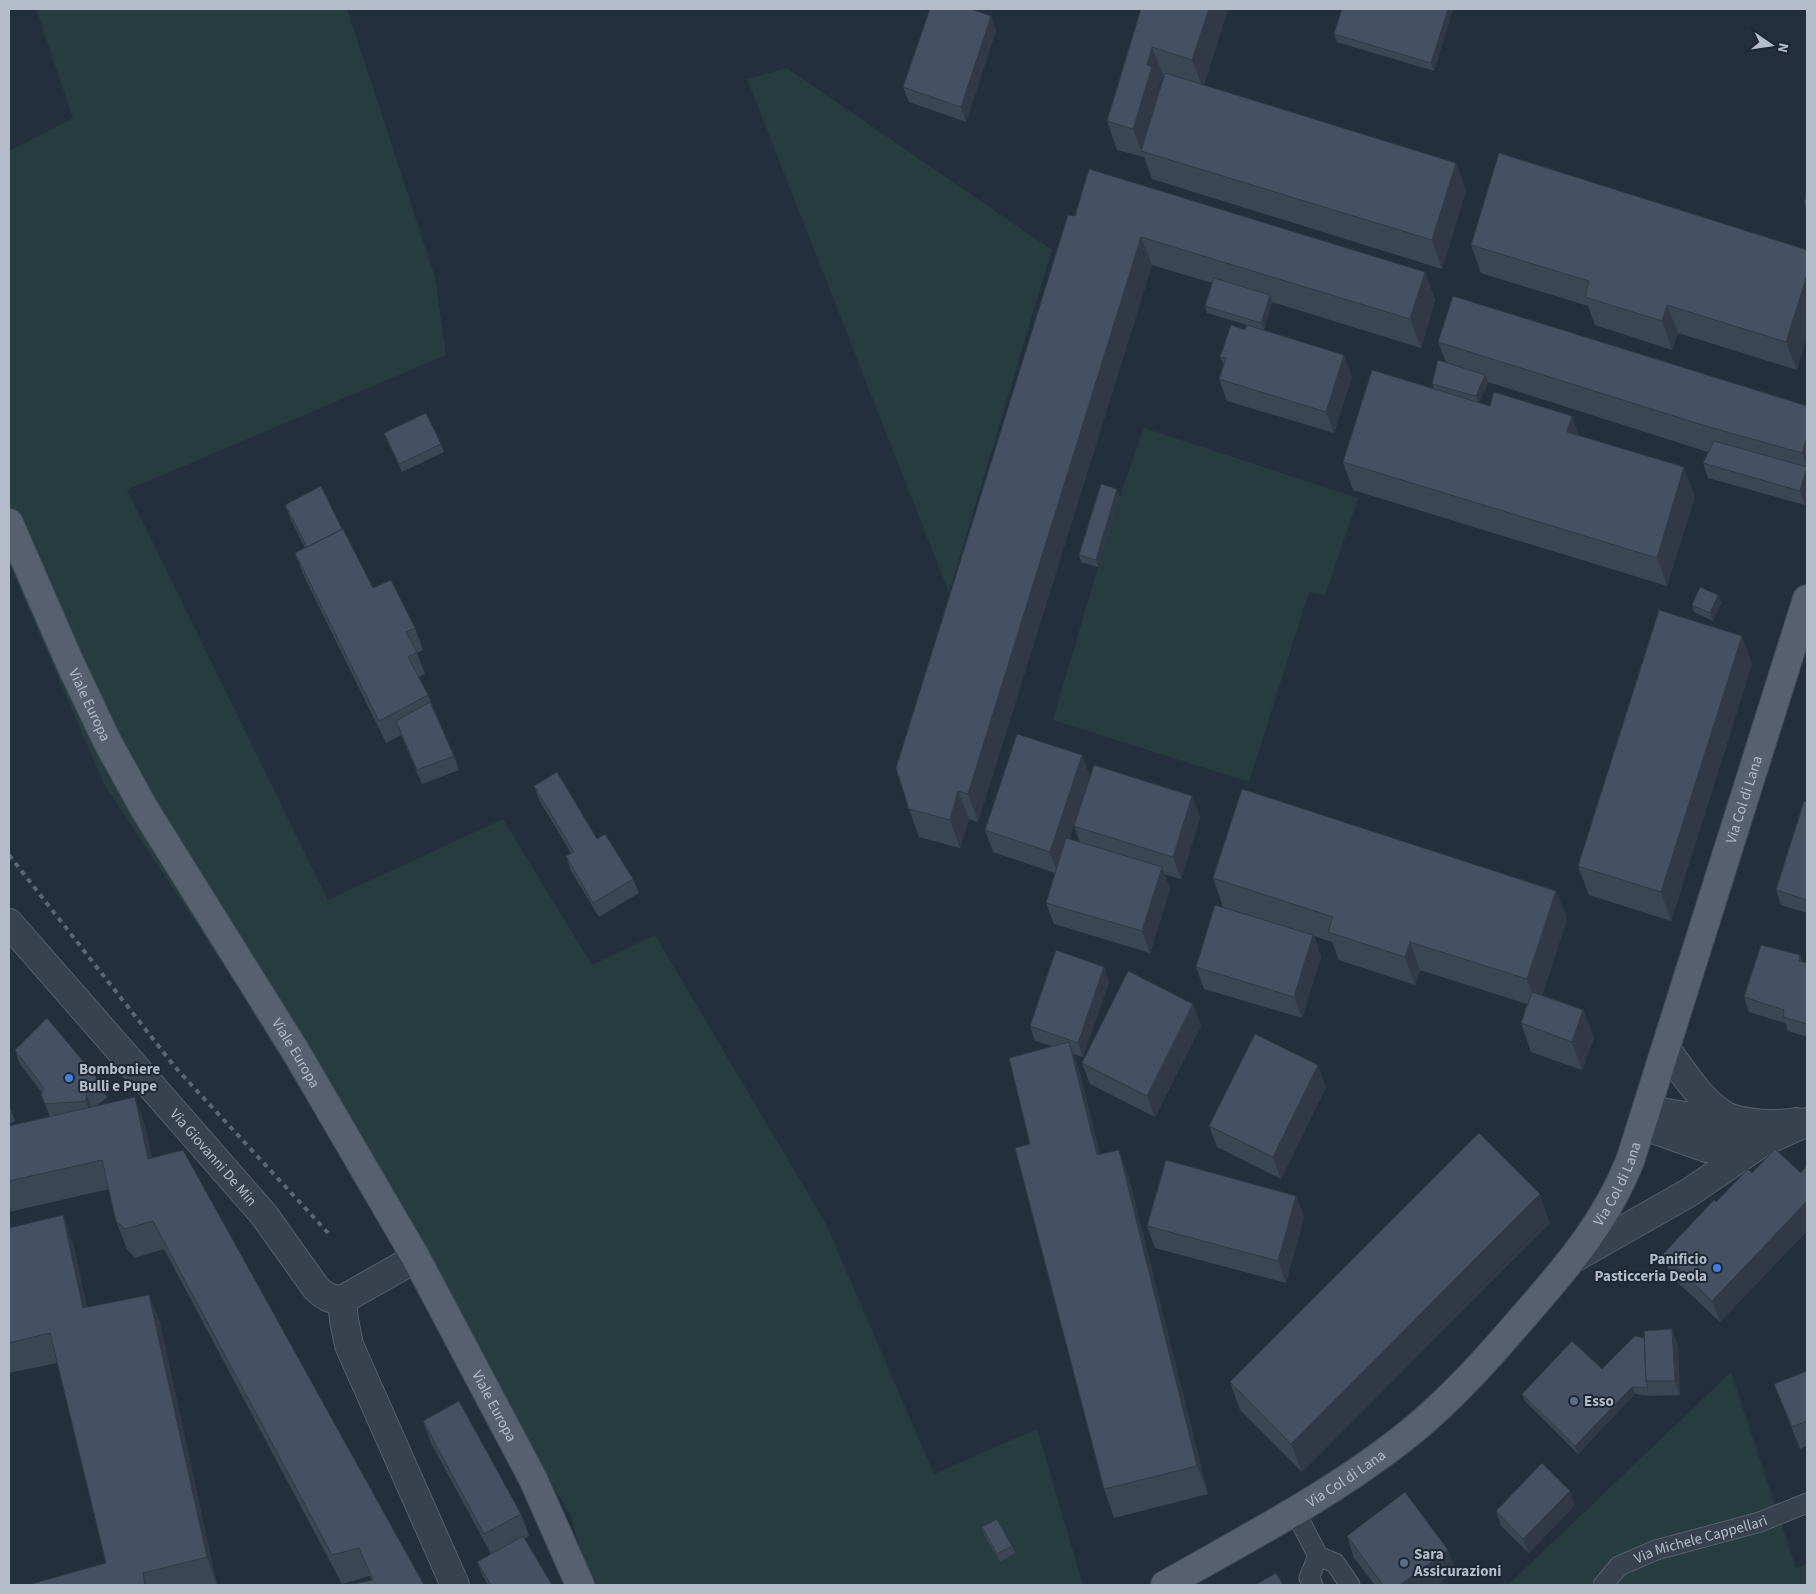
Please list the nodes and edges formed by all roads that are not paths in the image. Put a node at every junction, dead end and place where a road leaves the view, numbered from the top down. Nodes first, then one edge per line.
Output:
1 (9, 523) edge
2 (1807, 599) edge
3 (9, 923) edge
4 (1666, 1049) junction
5 (1644, 1118) junction
6 (1807, 1121) edge
7 (1756, 1132) junction
8 (416, 1258) junction
9 (1574, 1258) junction
10 (342, 1300) junction
11 (1807, 1503) edge
12 (1295, 1511) junction
13 (1318, 1556) junction
14 (455, 1585) edge
15 (580, 1585) edge
16 (1165, 1585) edge
17 (1313, 1585) edge
18 (1350, 1585) edge
19 (1603, 1585) edge

1 - 8 main road, Viale Europa
2 - 4 main road, Via Col di Lana
3 - 10 street, Via Giovanni De Min
4 - 5 main road, Via Col di Lana
4 - 7 street
5 - 7 street
5 - 9 main road, Via Col di Lana
6 - 7 street
7 - 9 street
8 - 10 street
8 - 15 main road, Viale Europa
9 - 12 main road, Via Col di Lana
10 - 14 street
11 - 19 lane, Via Michele Cappellari
12 - 13 lane
12 - 16 main road, Via Col di Lana
13 - 17 lane
13 - 18 lane

